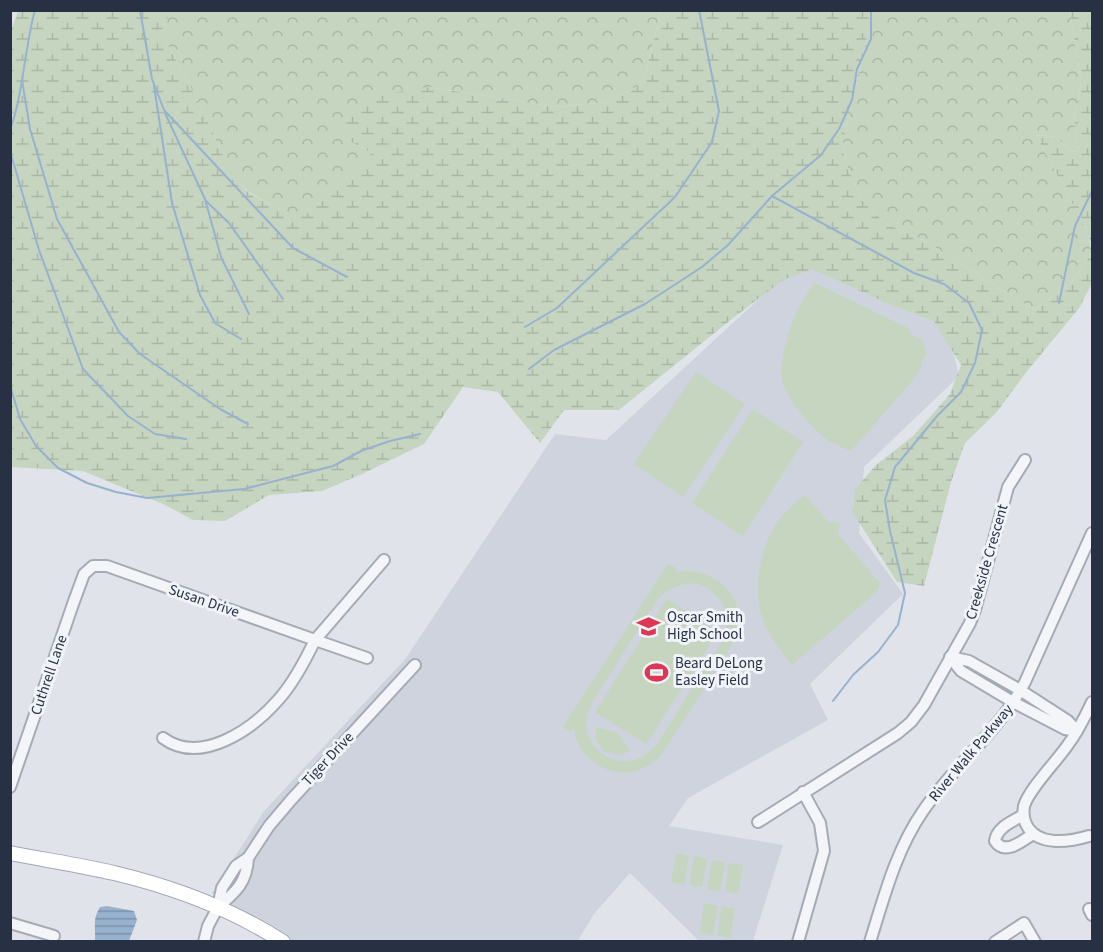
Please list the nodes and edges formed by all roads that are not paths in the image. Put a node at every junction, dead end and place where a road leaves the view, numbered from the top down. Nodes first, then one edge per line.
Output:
1 (1024, 460) dead end
2 (1092, 533) edge
3 (384, 560) dead end
4 (93, 566) joint
5 (315, 640) junction
6 (950, 657) junction
7 (367, 658) dead end
8 (415, 665) dead end
9 (1020, 690) junction
10 (1013, 702) junction
11 (1092, 702) edge
12 (1077, 731) junction
13 (163, 738) dead end
14 (10, 787) edge
15 (803, 792) junction
16 (1023, 815) junction
17 (758, 822) dead end
18 (1034, 834) junction
19 (1089, 836) dead end
20 (10, 853) edge
21 (218, 907) junction
22 (10, 923) edge
23 (54, 936) dead end
24 (204, 942) edge
25 (283, 942) edge
26 (798, 942) edge
27 (870, 942) edge
28 (994, 942) edge
29 (1035, 942) edge

1 - 6 street, Creekside Crescent
2 - 9 street, River Walk Parkway
3 - 5 street
4 - 5 street, Susan Drive
4 - 14 street, Cuthrell Lane
5 - 7 street, Susan Drive
5 - 13 street
6 - 9 street
6 - 10 street
6 - 15 street, Creekside Crescent
8 - 21 street, Tiger Drive
9 - 10 street, River Walk Parkway
9 - 12 street
10 - 12 street
10 - 27 street, River Walk Parkway
11 - 12 street
12 - 16 street
15 - 17 street, Creekside Crescent
15 - 26 street
16 - 18 street
16 - 18 street
18 - 19 street
20 - 21 main road
21 - 24 street, Tiger Drive
21 - 25 main road
22 - 23 street
28 - 29 street

